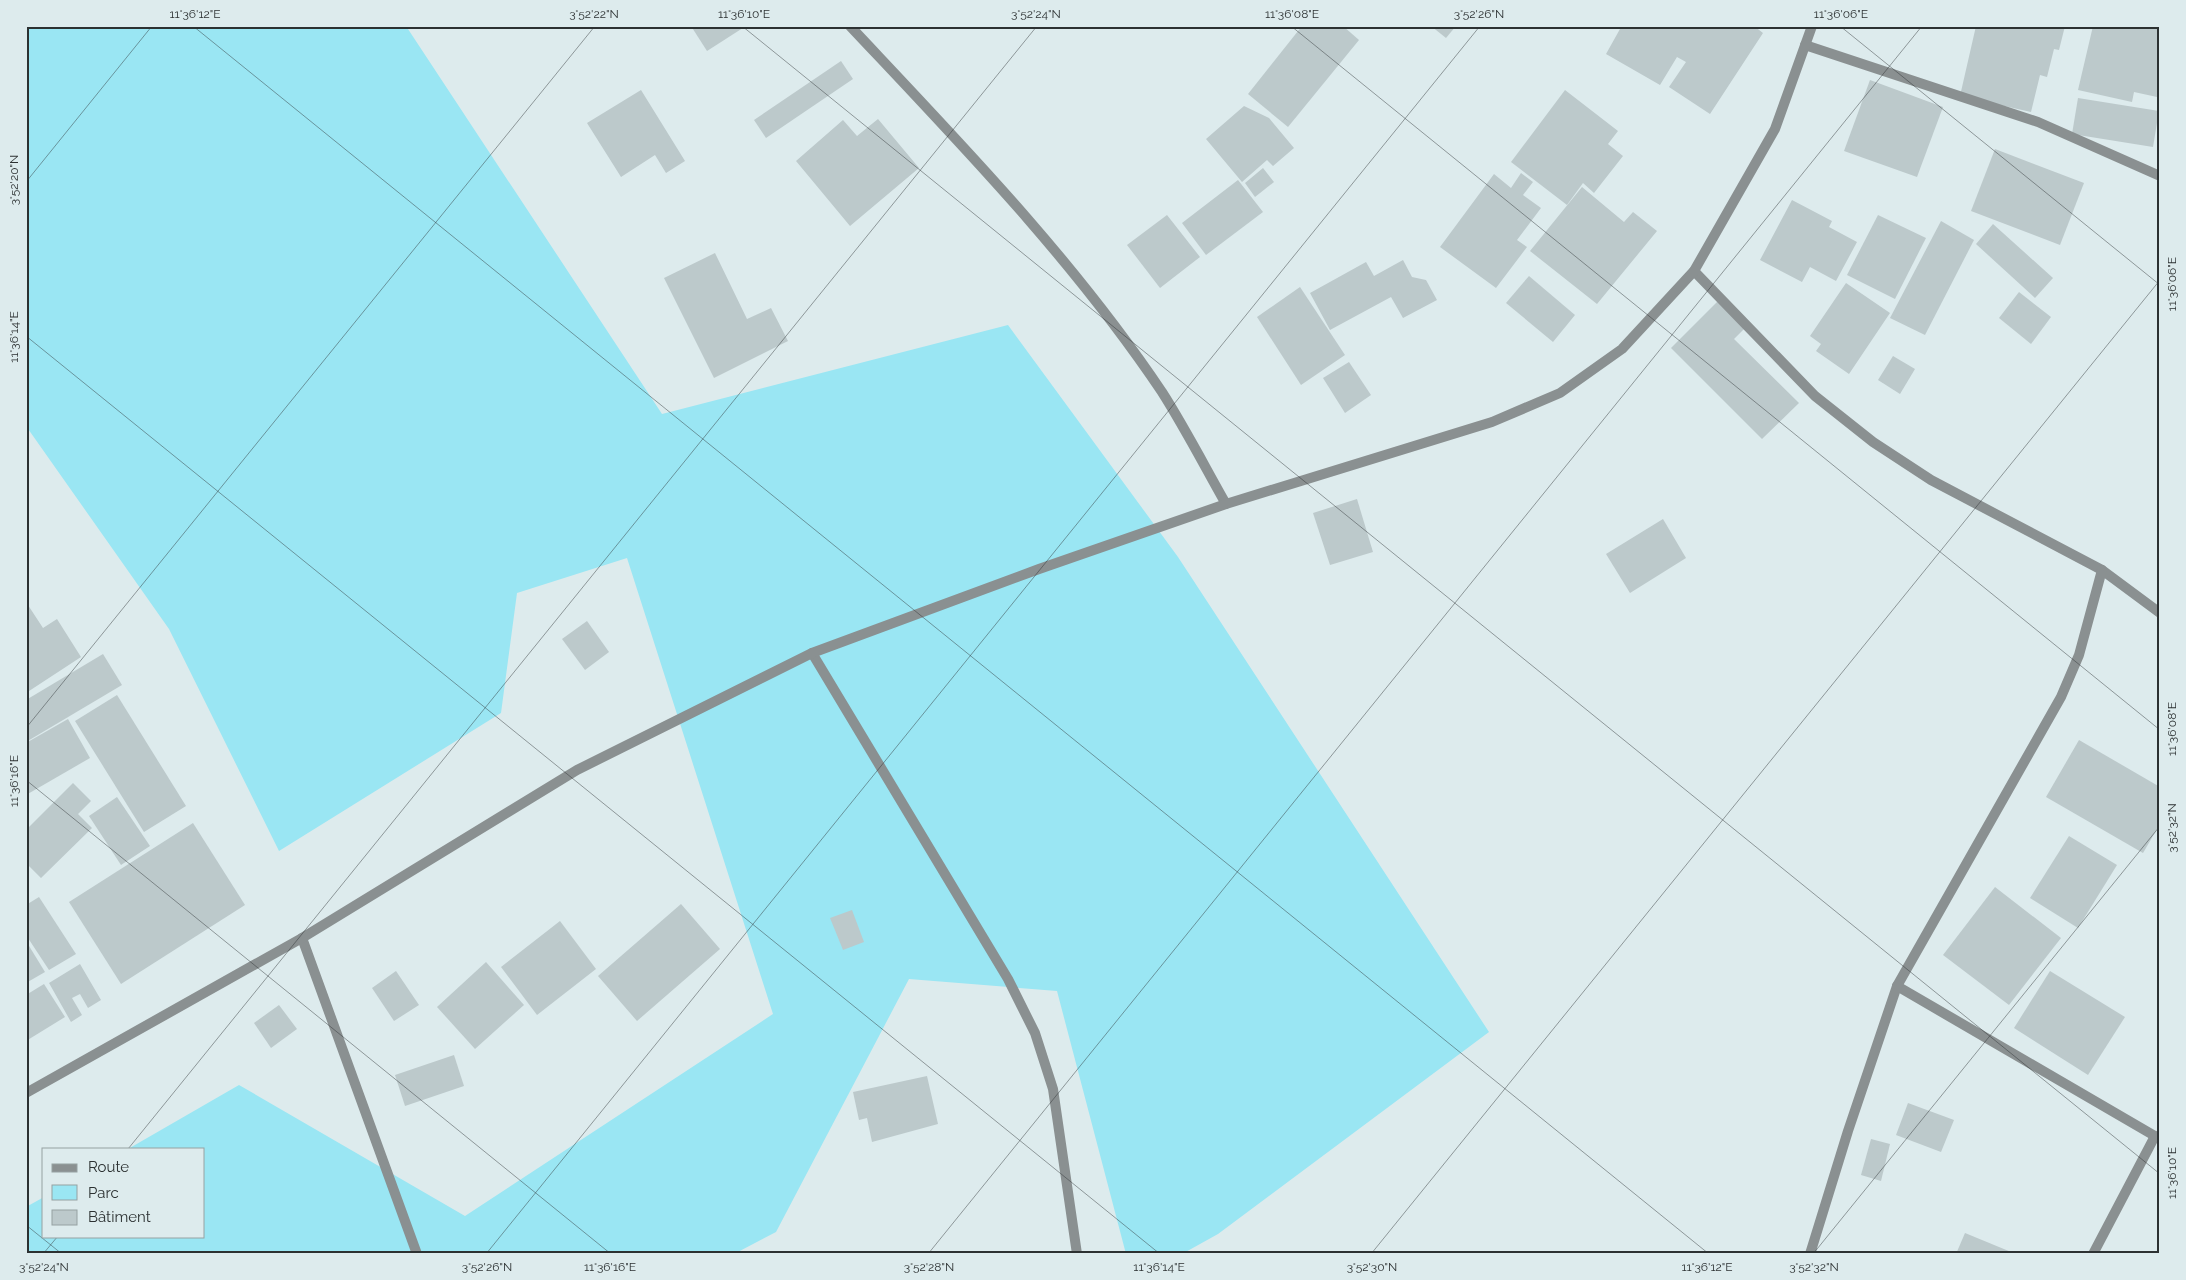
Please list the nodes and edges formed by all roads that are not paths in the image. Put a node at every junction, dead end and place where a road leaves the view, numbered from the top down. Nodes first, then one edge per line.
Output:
1 (1812, 26) edge
2 (856, 28) edge
3 (1805, 45) junction
4 (2160, 176) edge
5 (1694, 271) junction
6 (1226, 504) junction
7 (2102, 570) junction
8 (2160, 613) edge
9 (812, 653) junction
10 (302, 938) junction
11 (1897, 986) junction
12 (26, 1093) edge
13 (2157, 1137) edge
14 (417, 1254) edge
15 (1078, 1254) edge
16 (1810, 1254) edge
17 (2093, 1254) edge

1 - 3 street
2 - 6 street
3 - 4 street
3 - 5 street
5 - 6 street
5 - 7 street
6 - 9 street
7 - 8 street
7 - 11 street
9 - 10 street
9 - 15 street
10 - 12 street
10 - 14 street
11 - 13 street
11 - 16 street
13 - 17 street

